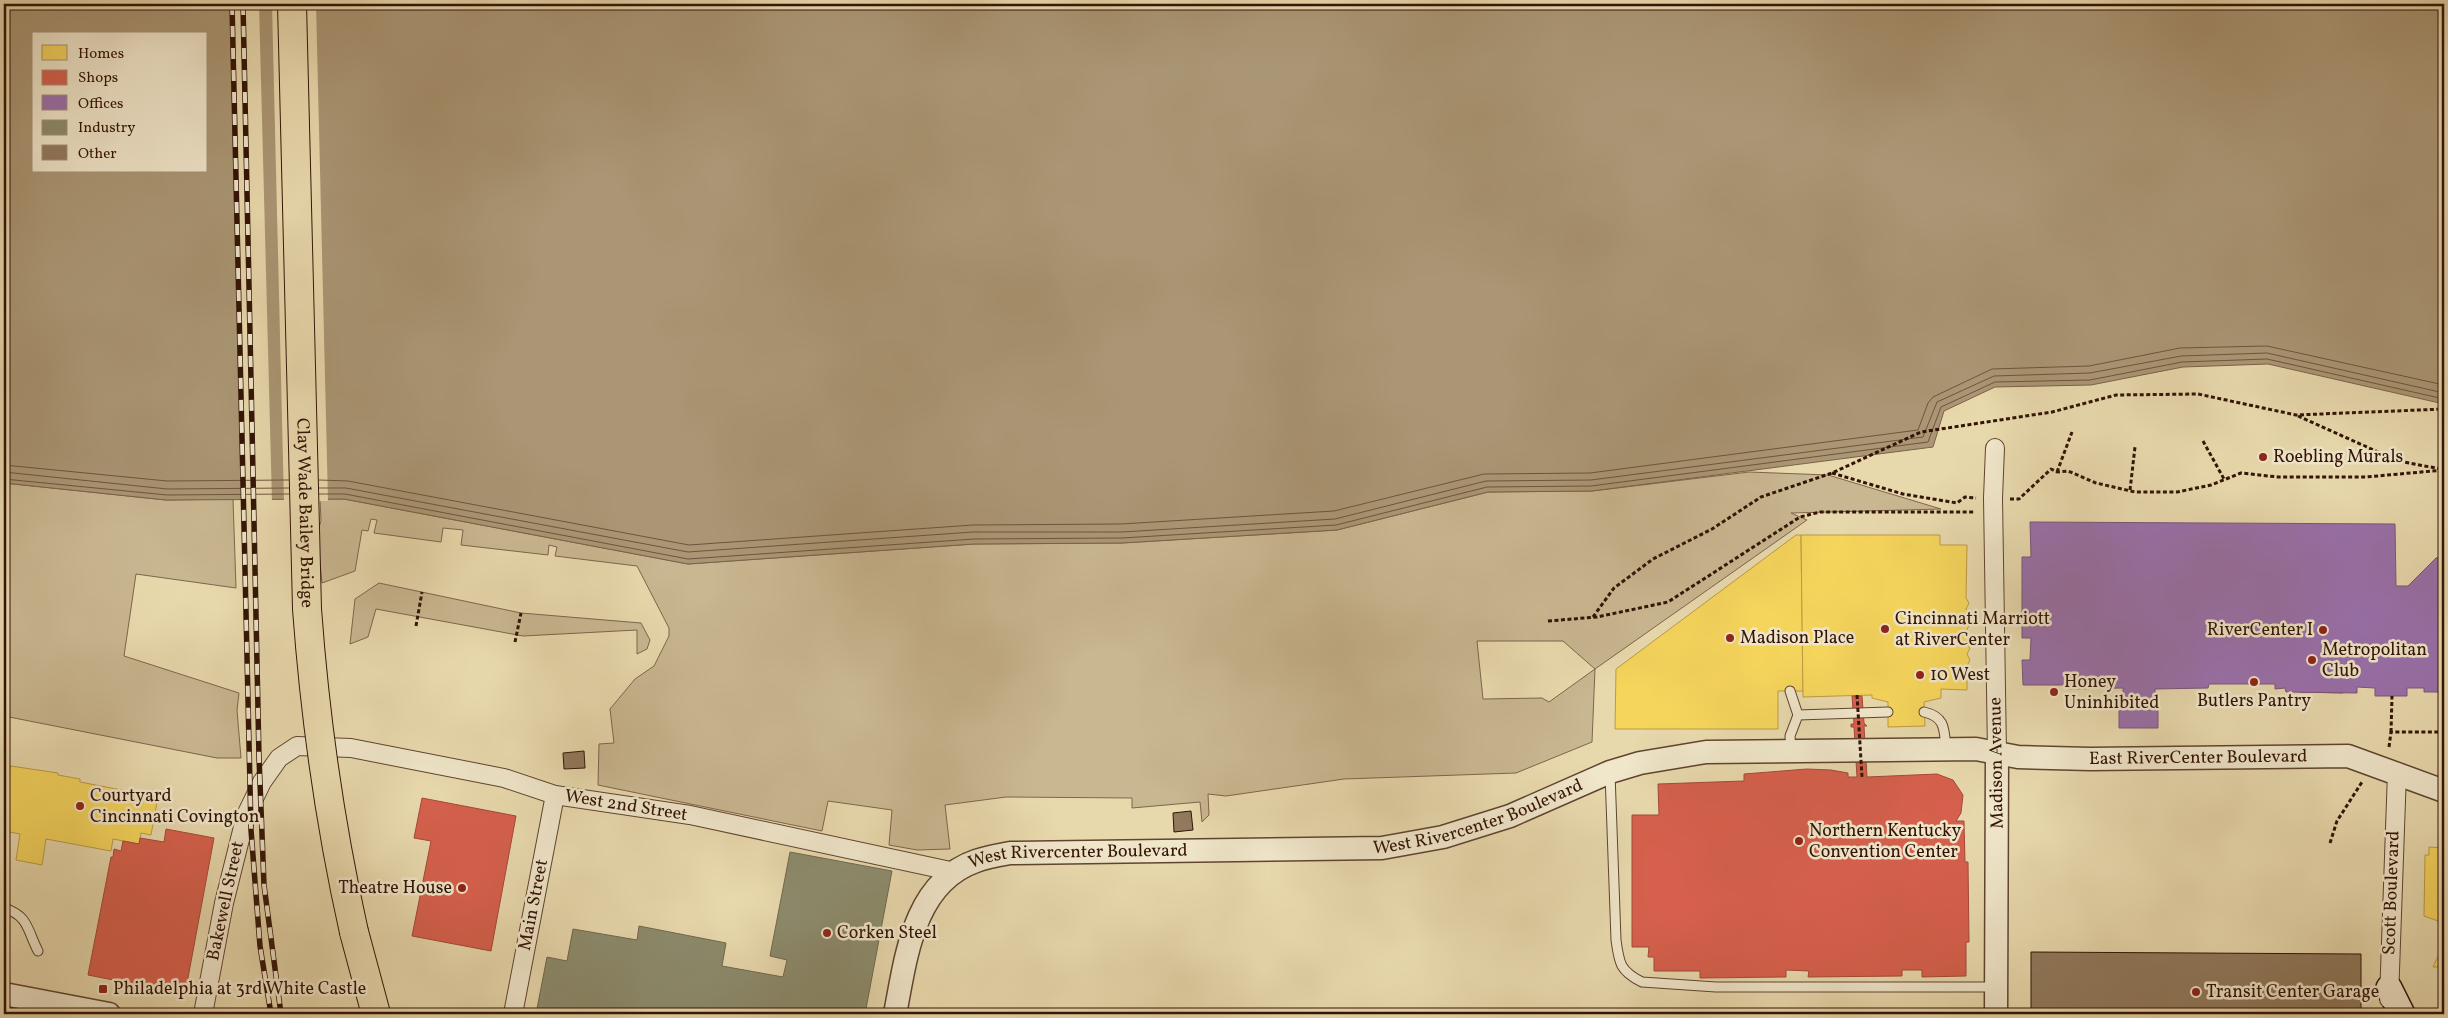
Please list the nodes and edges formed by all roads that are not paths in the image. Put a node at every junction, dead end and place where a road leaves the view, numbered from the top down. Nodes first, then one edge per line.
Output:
1 (292, 4) edge
2 (1995, 448) dead end
3 (1790, 691) dead end
4 (1888, 712) dead end
5 (1924, 712) dead end
6 (1798, 715) junction
7 (298, 746) joint
8 (1946, 750) junction
9 (1791, 752) junction
10 (1997, 753) junction
11 (1610, 772) junction
12 (2397, 772) junction
13 (2444, 791) edge
14 (555, 795) junction
15 (955, 872) junction
16 (4, 908) edge
17 (38, 951) dead end
18 (1996, 987) junction
19 (2389, 988) junction
20 (4, 994) edge
21 (109, 1014) edge
22 (203, 1014) edge
23 (376, 1014) edge
24 (513, 1014) edge
25 (895, 1014) edge
26 (1996, 1014) edge
27 (2388, 1014) edge
28 (2402, 1014) edge

1 - 23 main road, Clay Wade Bailey Bridge, bridge
2 - 10 street, Madison Avenue
3 - 6 lane
4 - 6 lane
5 - 8 lane
6 - 9 lane
7 - 14 street, West 2nd Street
7 - 22 street, Bakewell Street
8 - 9 street, West Rivercenter Boulevard
8 - 10 street, West Rivercenter Boulevard
9 - 11 street, West Rivercenter Boulevard
10 - 12 street, East RiverCenter Boulevard
10 - 18 street, Madison Avenue
11 - 15 street, West Rivercenter Boulevard
11 - 18 lane
12 - 13 street, East RiverCenter Boulevard
12 - 19 street, Scott Boulevard
14 - 15 street, West 2nd Street
14 - 24 street, Main Street
15 - 25 street, West Rivercenter Boulevard
16 - 17 lane
18 - 26 street, Madison Avenue
19 - 27 street, Scott Boulevard
19 - 28 main road
20 - 21 street

